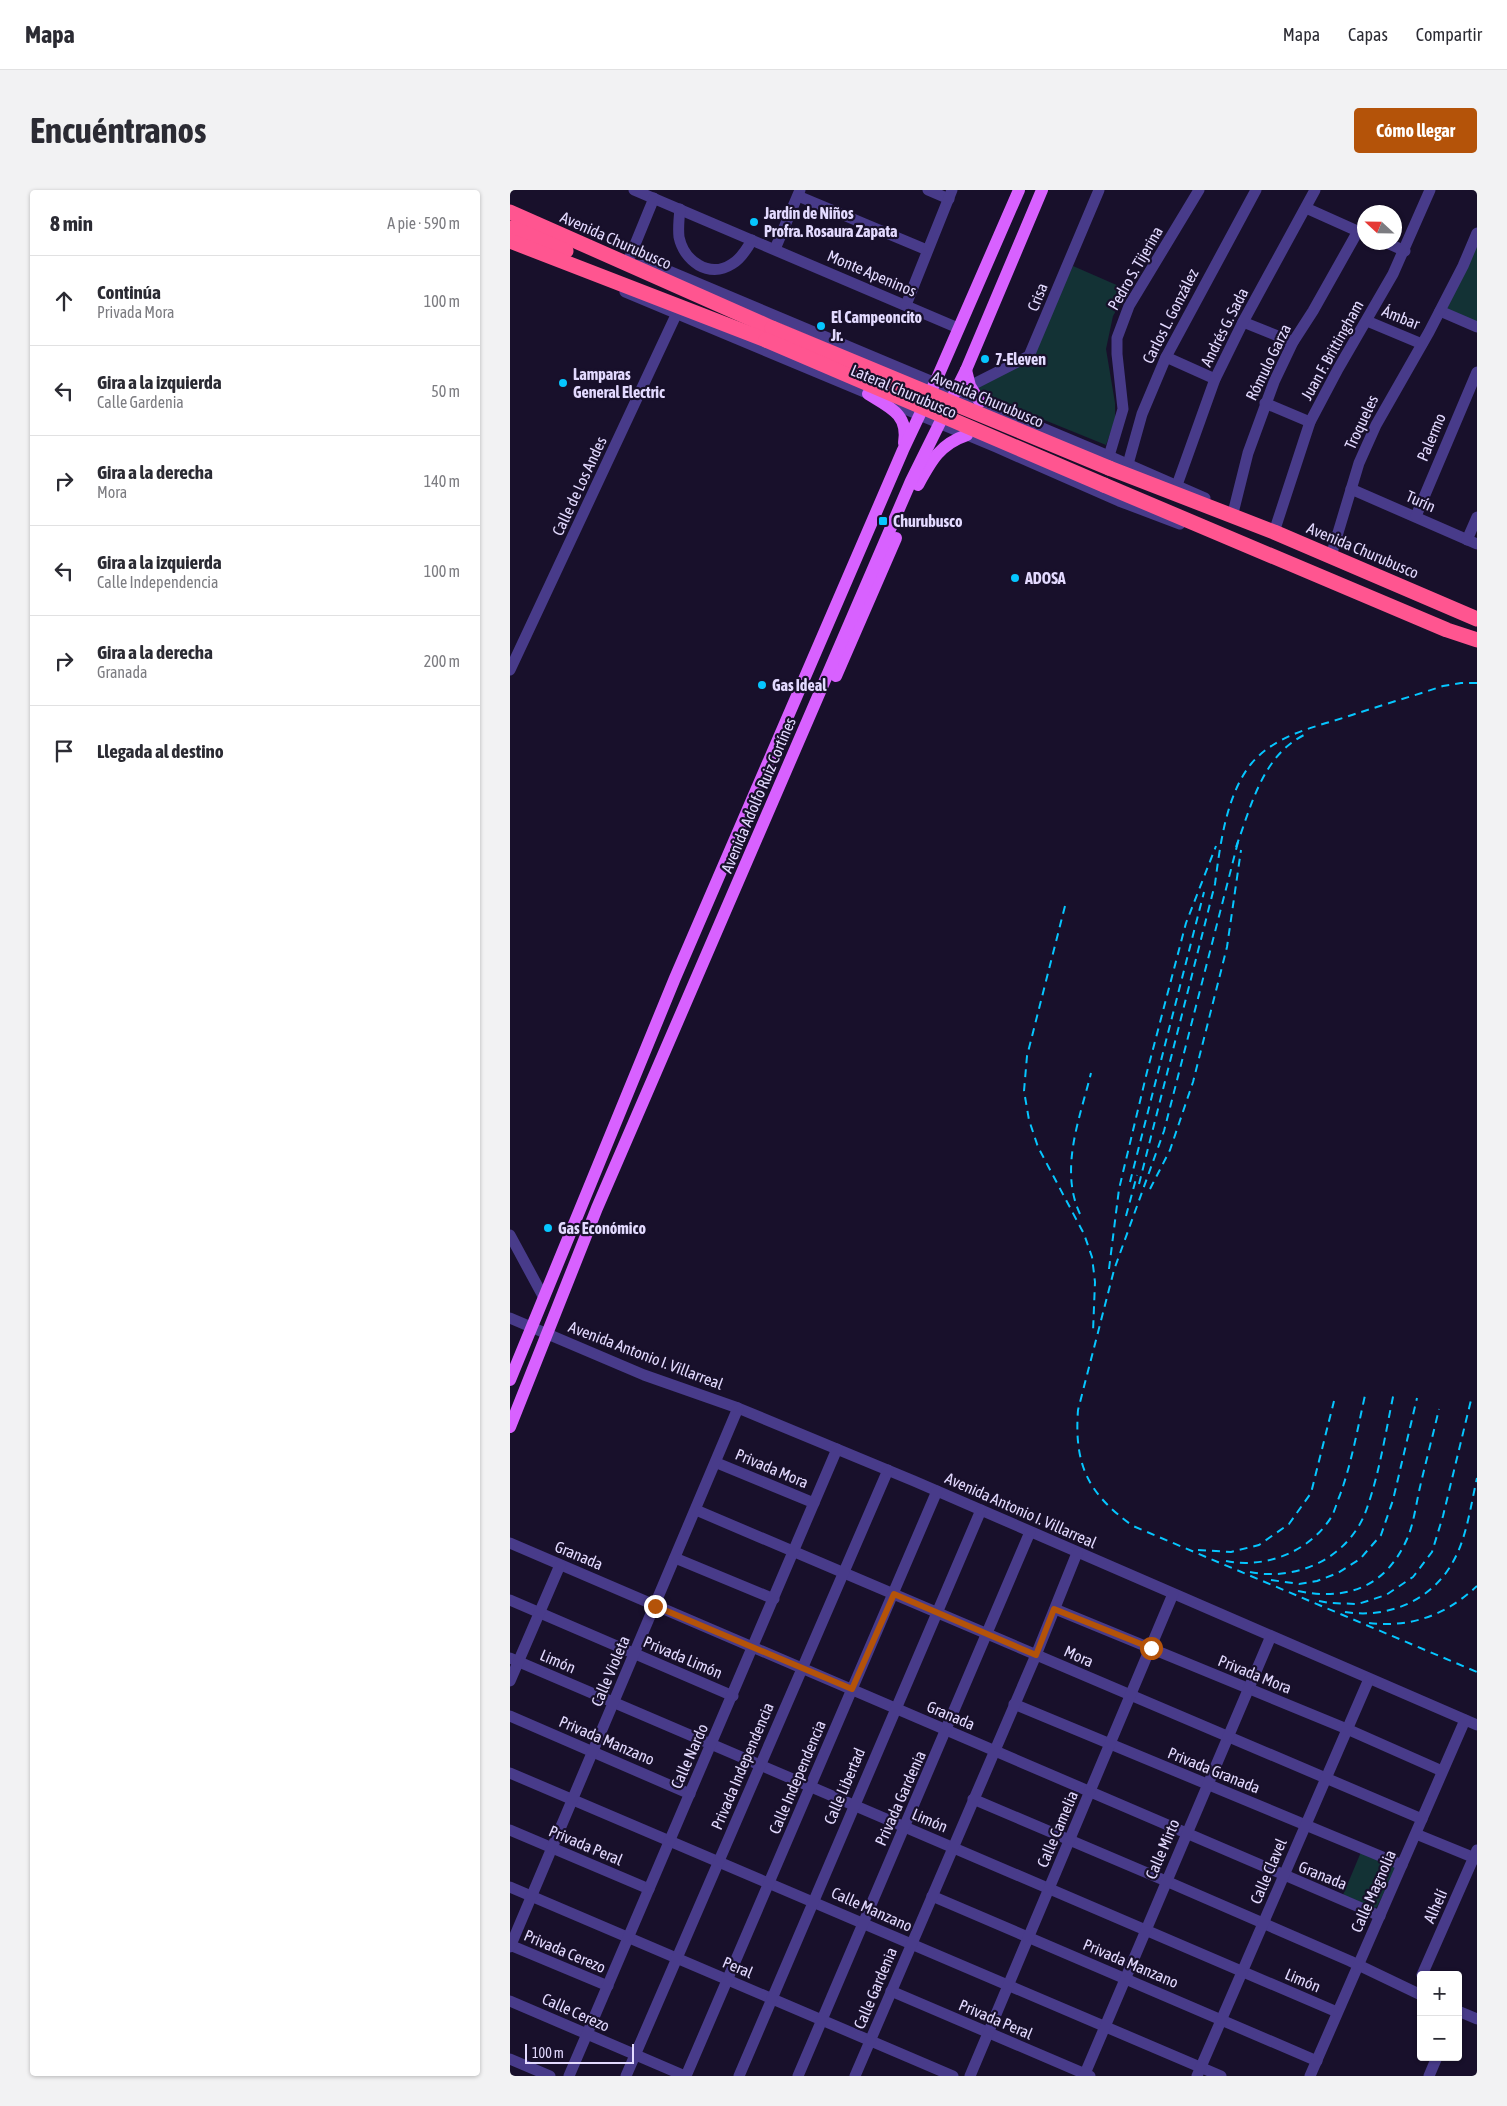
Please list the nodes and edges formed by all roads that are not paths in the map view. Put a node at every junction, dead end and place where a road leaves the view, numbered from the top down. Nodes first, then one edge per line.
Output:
1 (634, 190) edge
2 (668, 190) edge
3 (928, 190) edge
4 (1019, 190) edge
5 (1042, 190) edge
6 (1099, 190) edge
7 (1199, 190) edge
8 (1256, 190) edge
9 (1315, 190) edge
10 (1425, 192) edge
11 (799, 193) edge
12 (951, 194) edge
13 (659, 200) junction
14 (1306, 208) junction
15 (680, 209) junction
16 (510, 212) edge
17 (1357, 231) edge
18 (1477, 233) edge
19 (511, 234) edge
20 (752, 240) junction
21 (1357, 240) edge
22 (775, 249) junction
23 (1402, 249) edge
24 (927, 250) junction
25 (1405, 250) junction
26 (629, 265) junction
27 (700, 267) junction
28 (694, 282) junction
29 (906, 305) junction
30 (673, 308) junction
31 (1440, 311) junction
32 (1367, 321) junction
33 (1243, 322) junction
34 (1477, 327) edge
35 (958, 328) junction
36 (769, 334) junction
37 (1293, 342) junction
38 (1422, 344) junction
39 (1166, 357) junction
40 (882, 361) junction
41 (966, 370) junction
42 (909, 372) junction
43 (1477, 372) edge
44 (1215, 379) junction
45 (935, 383) junction
46 (970, 386) junction
47 (956, 392) junction
48 (868, 394) junction
49 (980, 402) junction
50 (1266, 403) junction
51 (895, 406) junction
52 (1123, 409) junction
53 (1142, 414) junction
54 (920, 416) junction
55 (1310, 422) junction
56 (940, 424) junction
57 (967, 435) junction
58 (903, 450) junction
59 (1109, 462) junction
60 (1128, 464) junction
61 (1178, 485) junction
62 (1351, 489) junction
63 (1225, 514) junction
64 (1416, 516) junction
65 (1477, 517) edge
66 (1206, 528) junction
67 (1274, 532) junction
68 (1472, 542) edge
69 (1331, 556) junction
70 (1477, 617) edge
71 (1447, 630) junction
72 (1477, 640) edge
73 (1477, 646) edge
74 (510, 670) edge
75 (804, 729) junction
76 (510, 1235) edge
77 (544, 1298) junction
78 (510, 1318) edge
79 (532, 1328) junction
80 (548, 1334) junction
81 (510, 1380) edge
82 (738, 1408) junction
83 (510, 1427) edge
84 (837, 1449) junction
85 (716, 1462) junction
86 (888, 1470) junction
87 (938, 1491) junction
88 (814, 1503) junction
89 (696, 1510) junction
90 (981, 1510) junction
91 (1030, 1532) junction
92 (510, 1543) edge
93 (794, 1552) junction
94 (1078, 1553) junction
95 (676, 1558) junction
96 (560, 1566) junction
97 (843, 1572) junction
98 (894, 1594) junction
99 (1173, 1594) junction
100 (510, 1600) edge
101 (774, 1600) junction
102 (655, 1606) junction
103 (1054, 1609) junction
104 (937, 1612) junction
105 (539, 1613) junction
106 (987, 1634) junction
107 (1271, 1636) junction
108 (752, 1648) junction
109 (1151, 1648) junction
110 (635, 1654) junction
111 (1036, 1655) junction
112 (514, 1660) edge
113 (802, 1668) junction
114 (1369, 1679) junction
115 (510, 1681) edge
116 (1248, 1688) junction
117 (852, 1689) junction
118 (733, 1696) junction
119 (1131, 1696) junction
120 (614, 1703) junction
121 (1014, 1704) junction
122 (895, 1708) junction
123 (510, 1716) edge
124 (1465, 1720) junction
125 (1477, 1725) edge
126 (1347, 1729) junction
127 (946, 1731) junction
128 (1228, 1736) junction
129 (712, 1745) junction
130 (1110, 1745) junction
131 (994, 1750) junction
132 (593, 1751) junction
133 (760, 1765) junction
134 (1442, 1771) junction
135 (510, 1773) edge
136 (1326, 1777) junction
137 (1207, 1785) junction
138 (810, 1787) junction
139 (1091, 1792) junction
140 (690, 1794) junction
141 (973, 1799) junction
142 (572, 1800) junction
143 (854, 1805) junction
144 (1422, 1819) junction
145 (1305, 1826) junction
146 (904, 1827) junction
147 (510, 1830) edge
148 (1186, 1833) junction
149 (1416, 1834) junction
150 (1070, 1839) junction
151 (669, 1841) junction
152 (552, 1848) junction
153 (953, 1848) junction
154 (1476, 1855) edge
155 (718, 1861) junction
156 (1402, 1865) junction
157 (1284, 1876) junction
158 (1166, 1881) junction
159 (769, 1883) junction
160 (510, 1887) edge
161 (649, 1889) junction
162 (1049, 1889) junction
163 (531, 1896) junction
164 (932, 1896) junction
165 (813, 1901) junction
166 (1380, 1916) junction
167 (863, 1922) junction
168 (1263, 1924) junction
169 (1145, 1930) junction
170 (1030, 1937) junction
171 (628, 1938) junction
172 (912, 1944) junction
173 (510, 1946) edge
174 (676, 1958) junction
175 (1358, 1966) junction
176 (1242, 1971) junction
177 (1423, 1971) edge
178 (1126, 1978) junction
179 (727, 1981) junction
180 (1009, 1985) junction
181 (608, 1986) junction
182 (891, 1992) junction
183 (1417, 1993) edge
184 (771, 1998) junction
185 (510, 2001) edge
186 (1337, 2012) junction
187 (1462, 2012) edge
188 (1222, 2019) junction
189 (1477, 2019) edge
190 (822, 2020) junction
191 (1104, 2026) junction
192 (587, 2034) junction
193 (987, 2034) junction
194 (870, 2040) junction
195 (635, 2055) junction
196 (510, 2059) edge
197 (1317, 2061) junction
198 (1435, 2061) edge
199 (1199, 2072) edge
200 (1086, 2075) edge
201 (550, 2076) edge
202 (569, 2076) edge
203 (626, 2076) edge
204 (685, 2076) edge
205 (738, 2076) edge
206 (798, 2076) edge
207 (855, 2076) edge
208 (953, 2076) edge
209 (970, 2076) edge
210 (1221, 2076) edge
211 (1310, 2076) edge
212 (1428, 2076) edge

1 - 13 street, Monte Apeninos
2 - 13 street
3 - 12 street
4 - 35 main road, Avenida Adolfo Ruiz Cortínes
5 - 41 main road, Avenida Adolfo Ruiz Cortínes
6 - 46 street, Crisa
7 - 52 street, Pedro S. Tijerina
8 - 39 street, Carlos L. González
9 - 14 street, Andrés G. Sada
10 - 25 street, Juan F. Brittingham
11 - 22 street
11 - 24 street
12 - 24 street
13 - 15 street, Monte Apeninos
13 - 26 street
14 - 17 street
14 - 33 street, Andrés G. Sada
15 - 20 street, Monte Apeninos
15 - 27 street
16 - 26 highway, Avenida Churubusco
18 - 31 street, Troqueles
19 - 30 highway, Avenida Churubusco
19 - 30 highway
20 - 22 street, Monte Apeninos
20 - 27 street
21 - 37 street, Rómulo Garza
22 - 29 street, Monte Apeninos
23 - 25 street
24 - 29 street
25 - 32 street, Juan F. Brittingham
26 - 28 street, Lateral Churubusco
26 - 36 highway, Avenida Churubusco
27 - 28 street
28 - 40 street, Lateral Churubusco
29 - 35 street, Monte Apeninos
30 - 36 highway, Avenida Churubusco
30 - 48 street, Lateral Churubusco
30 - 74 street, Calle de Los Andes
31 - 34 street
31 - 38 street, Troqueles
32 - 38 street, Ámbar
32 - 55 street, Juan F. Brittingham
33 - 37 street
33 - 44 street, Andrés G. Sada
35 - 45 main road, Avenida Adolfo Ruiz Cortínes
36 - 59 highway, Avenida Churubusco, bridge
36 - 66 highway, Avenida Churubusco, bridge
37 - 50 street, Rómulo Garza
38 - 62 street, Troqueles
39 - 44 street
39 - 53 street, Carlos L. González
40 - 42 street, Lateral Churubusco
40 - 48 street
41 - 46 main road
41 - 47 main road, Avenida Adolfo Ruiz Cortínes
42 - 45 street, Lateral Churubusco
42 - 51 street
43 - 64 street, Palermo
44 - 61 street, Andrés G. Sada
45 - 47 street, Lateral Churubusco
45 - 54 main road, Avenida Adolfo Ruiz Cortínes
46 - 49 main road
47 - 49 street, Lateral Churubusco
47 - 56 main road, Avenida Adolfo Ruiz Cortínes
48 - 51 street, Lateral Churubusco
48 - 58 main road
49 - 59 street, Lateral Churubusco
50 - 55 street
50 - 63 street, Rómulo Garza
51 - 54 street, Lateral Churubusco
52 - 53 street
52 - 59 street, Pedro S. Tijerina
53 - 60 street, Carlos L. González
54 - 56 street, Lateral Churubusco
54 - 58 main road, Avenida Adolfo Ruiz Cortínes
55 - 67 street, Juan F. Brittingham
56 - 57 street, Lateral Churubusco
56 - 75 main road, Avenida Adolfo Ruiz Cortínes
57 - 66 street, Lateral Churubusco
57 - 75 main road
58 - 77 main road, Avenida Adolfo Ruiz Cortínes
59 - 60 street, Lateral Churubusco
59 - 63 highway, Avenida Churubusco
60 - 61 street, Lateral Churubusco
61 - 63 street, Lateral Churubusco
62 - 64 street, Turín
62 - 69 street, Troqueles
63 - 67 highway, Avenida Churubusco
64 - 68 street, Turín
65 - 68 street
66 - 71 highway, Avenida Churubusco
67 - 69 highway, Avenida Churubusco
69 - 70 highway, Avenida Churubusco
71 - 72 highway, Avenida Churubusco
71 - 73 main road, Avenida Churubusco
75 - 80 main road, Avenida Adolfo Ruiz Cortínes
76 - 77 street
77 - 79 main road, Avenida Adolfo Ruiz Cortínes
78 - 79 street
79 - 80 street, Avenida Antonio I. Villarreal
79 - 81 main road, Avenida Adolfo Ruiz Cortínes
80 - 82 street, Avenida Antonio I. Villarreal
80 - 83 main road, Avenida Adolfo Ruiz Cortínes
82 - 84 street, Avenida Antonio I. Villarreal
82 - 85 street, Calle Violeta
84 - 86 street, Avenida Antonio I. Villarreal
84 - 88 street, Calle Nardo
85 - 88 street, Privada Mora
85 - 89 street, Calle Violeta
86 - 87 street, Avenida Antonio I. Villarreal
86 - 97 street, Privada Independencia
87 - 90 street, Avenida Antonio I. Villarreal
87 - 98 street, Calle Independencia
88 - 93 street, Calle Nardo
89 - 93 street, Mora
89 - 95 street, Calle Violeta
90 - 91 street, Avenida Antonio I. Villarreal
90 - 104 street, Calle Libertad
91 - 94 street, Avenida Antonio I. Villarreal
91 - 106 street, Privada Gardenia
92 - 96 street, Granada
93 - 97 street, Mora
93 - 101 street, Calle Nardo
94 - 99 street, Avenida Antonio I. Villarreal
94 - 103 street, Calle Gardenia
95 - 101 street
95 - 102 street, Calle Violeta
96 - 102 street, Granada
96 - 105 street
97 - 98 street, Mora
97 - 113 street, Privada Independencia
98 - 104 street, Mora
98 - 117 street, Calle Independencia
99 - 107 street, Avenida Antonio I. Villarreal
99 - 109 street, Calle Camelia
100 - 105 street, Privada Limón
101 - 108 street, Calle Nardo
102 - 108 street, Granada
102 - 110 street, Calle Violeta
103 - 109 street, Privada Mora
103 - 111 street, Calle Gardenia
104 - 106 street, Mora
104 - 122 street, Calle Libertad
105 - 110 street, Privada Limón
105 - 112 street
106 - 111 street, Mora
106 - 127 street, Privada Gardenia
107 - 114 street, Avenida Antonio I. Villarreal
107 - 116 street, Calle Mirto
108 - 113 street, Granada
108 - 118 street, Calle Nardo
109 - 116 street, Privada Mora
109 - 119 street, Calle Camelia
110 - 118 street, Privada Limón
110 - 120 street, Calle Violeta
111 - 119 street, Mora
111 - 121 street, Calle Gardenia
112 - 115 street
112 - 120 street, Limón
113 - 117 street, Granada
113 - 133 street, Privada Independencia
114 - 124 street, Avenida Antonio I. Villarreal
114 - 126 street, Calle Clavel
116 - 126 street, Privada Mora
116 - 128 street, Calle Mirto
117 - 122 street, Granada
117 - 138 street, Calle Independencia
118 - 129 street, Calle Nardo
119 - 128 street, Mora
119 - 130 street, Calle Camelia
120 - 129 street, Limón
120 - 132 street, Calle Violeta
121 - 130 street, Privada Granada
121 - 131 street, Calle Gardenia
122 - 127 street, Granada
122 - 143 street, Calle Libertad
123 - 132 street, Privada Manzano
124 - 125 street, Avenida Antonio I. Villarreal
124 - 134 street, Calle Magnolia
126 - 134 street, Privada Mora
126 - 136 street, Calle Clavel
127 - 131 street, Granada
127 - 146 street, Privada Gardenia
128 - 136 street, Mora
128 - 137 street, Calle Mirto
129 - 133 street, Limón
129 - 140 street, Calle Nardo
130 - 137 street, Privada Granada
130 - 139 street, Calle Camelia
131 - 139 street, Granada
131 - 141 street, Calle Gardenia
132 - 140 street, Privada Manzano
132 - 142 street, Calle Violeta
133 - 138 street, Limón
133 - 155 street, Privada Independencia
134 - 144 street, Calle Magnolia
135 - 142 street, Calle Manzano
136 - 144 street, Mora
136 - 145 street, Calle Clavel
137 - 145 street, Privada Granada
137 - 148 street, Calle Mirto
138 - 143 street, Limón
138 - 159 street, Calle Independencia
139 - 148 street, Granada
139 - 150 street, Calle Camelia
140 - 151 street, Calle Nardo
141 - 150 street
141 - 153 street, Calle Gardenia
142 - 151 street, Calle Manzano
142 - 152 street, Calle Violeta
143 - 146 street, Limón
143 - 165 street, Calle Libertad
144 - 149 street, Calle Magnolia
145 - 156 street, Privada Granada
145 - 157 street, Calle Clavel
146 - 153 street, Limón
146 - 167 street, Privada Gardenia
147 - 152 street, Privada Peral
148 - 157 street, Granada
148 - 158 street, Calle Mirto
149 - 154 street
149 - 156 street, Calle Magnolia
150 - 158 street
150 - 162 street, Calle Camelia
151 - 155 street, Calle Manzano
151 - 161 street, Calle Nardo
152 - 161 street, Privada Peral
152 - 163 street, Calle Violeta
153 - 162 street, Limón
153 - 164 street, Calle Gardenia
154 - 177 street, Alhelí
155 - 159 street, Calle Manzano
155 - 174 street, Privada Independencia
156 - 166 street, Calle Magnolia
157 - 166 street, Granada
157 - 168 street, Calle Clavel
158 - 168 street
158 - 169 street, Calle Mirto
159 - 165 street, Calle Manzano
159 - 179 street, Calle Independencia
160 - 163 street, Peral
161 - 171 street, Calle Nardo
162 - 169 street, Limón
162 - 170 street, Calle Camelia
163 - 171 street, Peral
163 - 173 street, Calle Violeta
164 - 170 street, Privada Manzano
164 - 172 street, Calle Gardenia
165 - 167 street, Calle Manzano
165 - 184 street, Calle Libertad
166 - 175 street, Calle Magnolia
167 - 172 street, Calle Manzano
167 - 190 street, Privada Gardenia
168 - 175 street
168 - 176 street, Calle Clavel
169 - 176 street, Limón
169 - 178 street, Calle Mirto
170 - 178 street, Privada Manzano
170 - 180 street, Calle Camelia
171 - 174 street, Peral
171 - 181 street, Calle Nardo
172 - 180 street, Calle Manzano
172 - 182 street, Calle Gardenia
173 - 181 street, Privada Cerezo
174 - 179 street, Peral
174 - 195 street, Privada Independencia
175 - 183 street
175 - 186 street, Calle Magnolia
176 - 186 street, Limón
176 - 188 street, Calle Clavel
178 - 188 street, Privada Manzano
178 - 191 street, Calle Mirto
179 - 184 street, Peral
179 - 204 street, Calle Independencia
180 - 191 street, Calle Manzano
180 - 193 street, Calle Camelia
181 - 192 street, Calle Nardo
182 - 193 street, Privada Peral
182 - 194 street, Calle Gardenia
184 - 190 street, Peral
184 - 205 street, Calle Libertad
185 - 192 street, Calle Cerezo
186 - 197 street, Calle Magnolia
187 - 189 street
188 - 197 street, Privada Manzano
188 - 199 street, Calle Clavel
190 - 194 street, Peral
190 - 206 street, Privada Gardenia
191 - 199 street, Calle Manzano
191 - 200 street, Calle Mirto
192 - 195 street, Calle Cerezo
192 - 202 street, Calle Nardo
193 - 200 street, Privada Peral
193 - 209 street, Calle Camelia
194 - 207 street, Calle Gardenia
194 - 208 street, Peral
195 - 203 street, Privada Independencia
195 - 204 street, Calle Cerezo
196 - 201 street
197 - 211 street, Calle Magnolia
198 - 212 street
199 - 210 street, Calle Manzano

